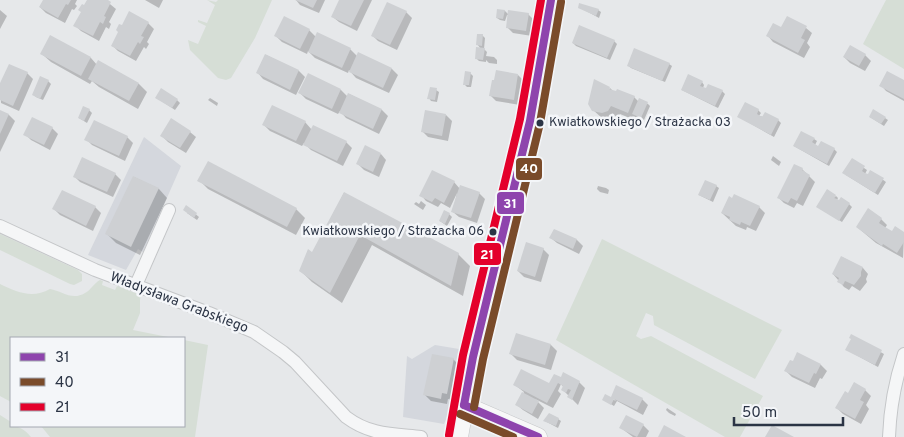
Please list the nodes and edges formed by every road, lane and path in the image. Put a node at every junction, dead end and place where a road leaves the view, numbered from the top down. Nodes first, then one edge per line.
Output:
1 (551, 0) edge
2 (168, 210) dead end
3 (0, 226) edge
4 (136, 285) junction
5 (904, 354) edge
6 (464, 404) junction
7 (421, 437) edge
8 (458, 437) edge
9 (538, 437) edge
10 (889, 437) edge

1 - 6 street
2 - 4 street
3 - 4 street, Władysława Grabskiego
4 - 7 street, Władysława Grabskiego
5 - 10 street
6 - 8 street
6 - 9 street

